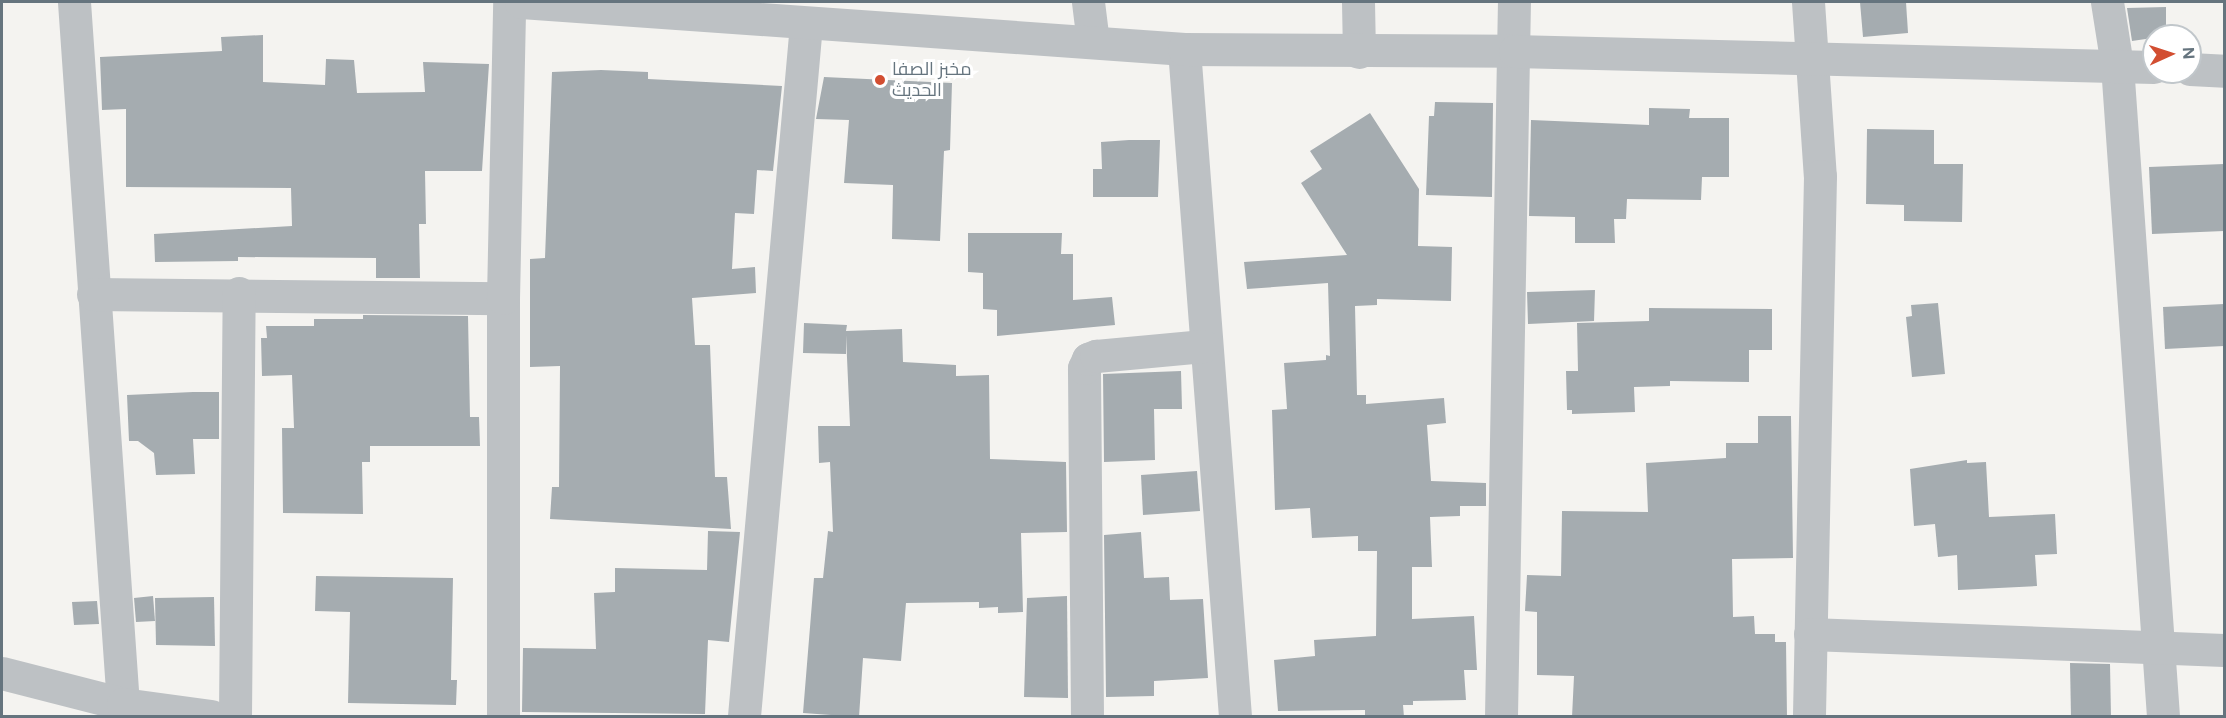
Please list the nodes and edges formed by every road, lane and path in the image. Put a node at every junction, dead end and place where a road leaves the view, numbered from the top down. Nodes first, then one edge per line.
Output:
1 (74, 2) edge
2 (509, 2) edge
3 (521, 2) edge
4 (1088, 2) edge
5 (1358, 2) edge
6 (1514, 2) edge
7 (1808, 2) edge
8 (2107, 2) edge
9 (764, 10) edge
10 (806, 24) junction
11 (1093, 42) junction
12 (1184, 49) junction
13 (1515, 51) junction
14 (1359, 52) junction
15 (1814, 59) junction
16 (2117, 65) junction
17 (2142, 66) edge
18 (2202, 70) edge
19 (2224, 71) edge
20 (239, 293) junction
21 (93, 294) junction
22 (503, 298) junction
23 (1204, 346) junction
24 (1810, 634) junction
25 (2158, 649) junction
26 (2224, 650) edge
27 (2, 673) edge
28 (123, 704) junction
29 (211, 717) edge
30 (235, 717) edge
31 (503, 717) edge
32 (744, 717) edge
33 (1087, 717) edge
34 (1235, 717) edge
35 (1501, 717) edge
36 (1809, 717) edge
37 (2163, 717) edge

1 - 21 street
2 - 22 street
3 - 9 street
4 - 11 street
5 - 14 street
6 - 13 street
7 - 15 street
8 - 16 street
9 - 10 street
10 - 11 street
10 - 32 street
11 - 12 street
12 - 14 street
12 - 23 street
13 - 14 street
13 - 15 street
13 - 35 street
15 - 16 street
15 - 24 street
16 - 17 street
16 - 25 street
18 - 19 street
20 - 21 street
20 - 22 street
20 - 30 street
21 - 28 street
22 - 31 street
23 - 33 street
23 - 34 street
24 - 25 street
24 - 36 street
25 - 26 street
25 - 37 street
27 - 28 street
28 - 29 street

